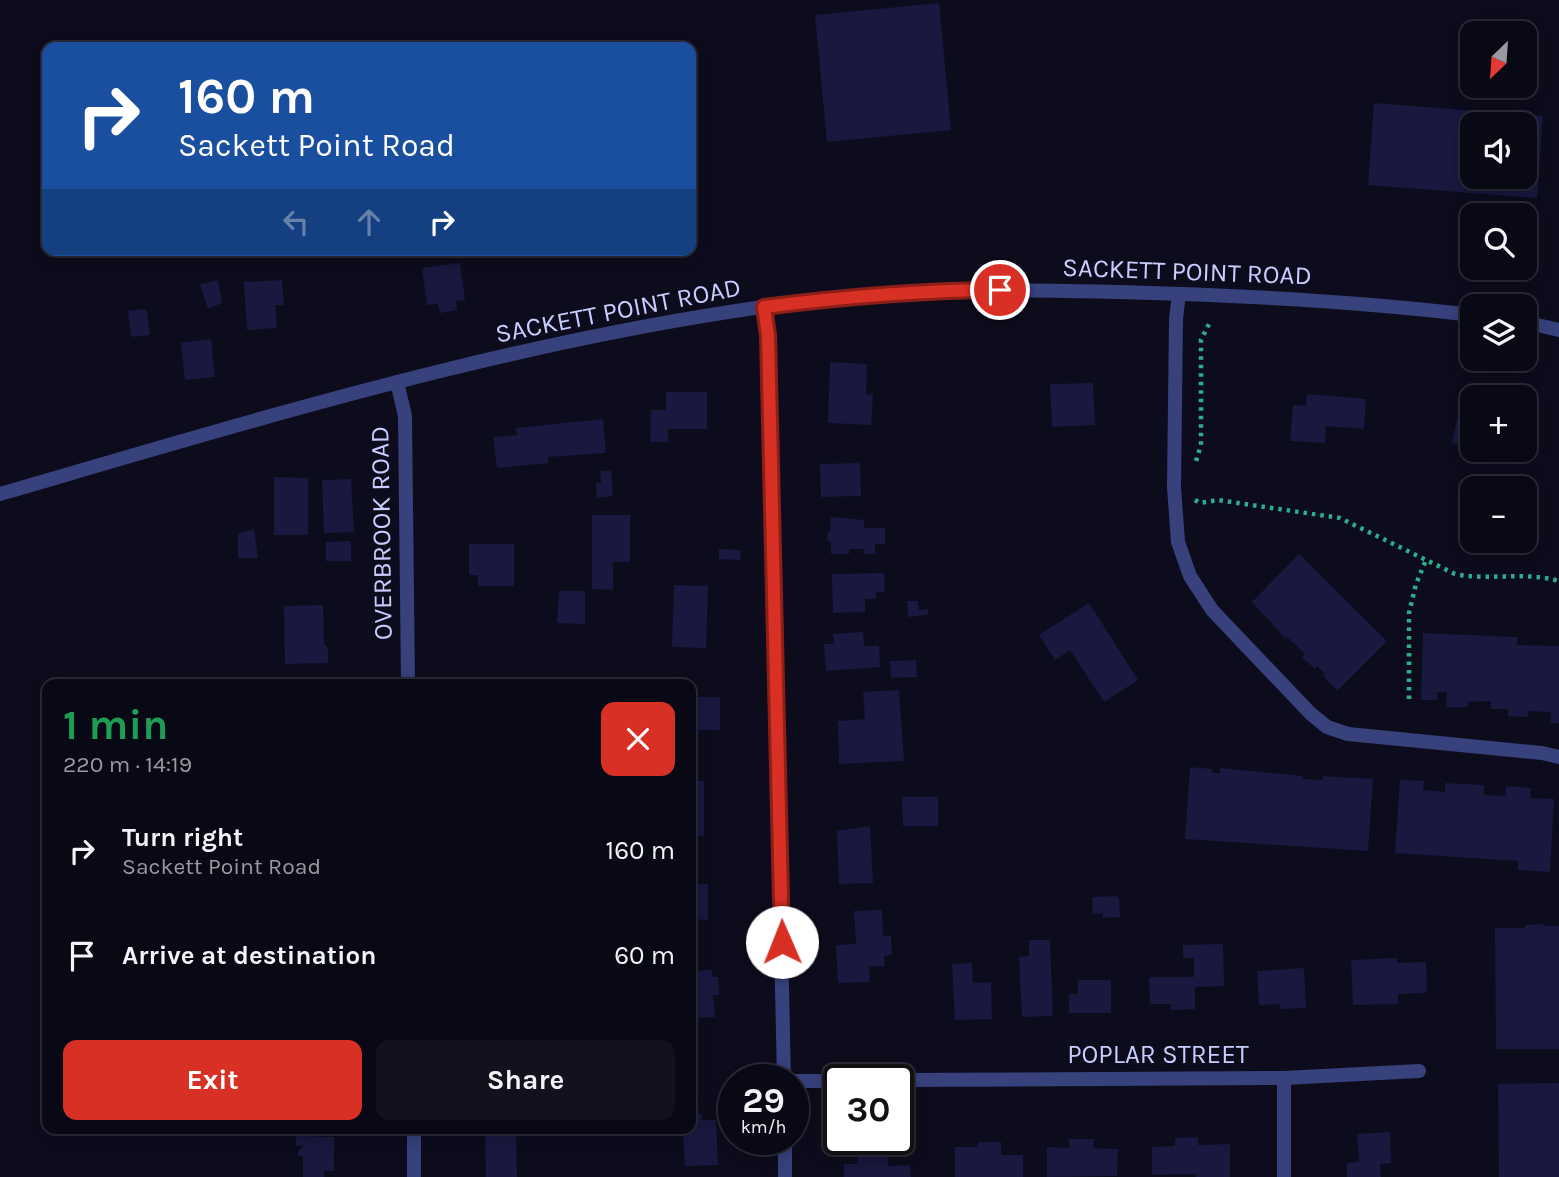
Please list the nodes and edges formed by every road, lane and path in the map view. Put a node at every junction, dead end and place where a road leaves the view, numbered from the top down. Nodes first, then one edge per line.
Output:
1 (1179, 294) junction
2 (764, 307) junction
3 (1460, 314) edge
4 (1211, 320) dead end
5 (1537, 325) edge
6 (1559, 330) edge
7 (397, 382) junction
8 (1195, 465) dead end
9 (1191, 491) dead end
10 (0, 494) edge
11 (1426, 560) junction
12 (1559, 581) edge
13 (408, 679) edge
14 (1409, 699) dead end
15 (1559, 757) edge
16 (785, 1064) edge
17 (1419, 1071) dead end
18 (1284, 1078) junction
19 (914, 1080) edge
20 (414, 1134) edge
21 (785, 1155) edge
22 (414, 1177) edge
23 (785, 1177) edge
24 (1284, 1177) edge

1 - 2 street, SACKETT POINT ROAD
1 - 3 street, SACKETT POINT ROAD
1 - 15 street
2 - 7 street, SACKETT POINT ROAD
2 - 16 street
4 - 8 path
5 - 6 street
7 - 10 street, SACKETT POINT ROAD
7 - 13 street, OVERBROOK ROAD
9 - 11 path
11 - 12 path
11 - 14 path
17 - 18 street, POPLAR STREET
18 - 19 street, POPLAR STREET
18 - 24 street
20 - 22 street
21 - 23 street

